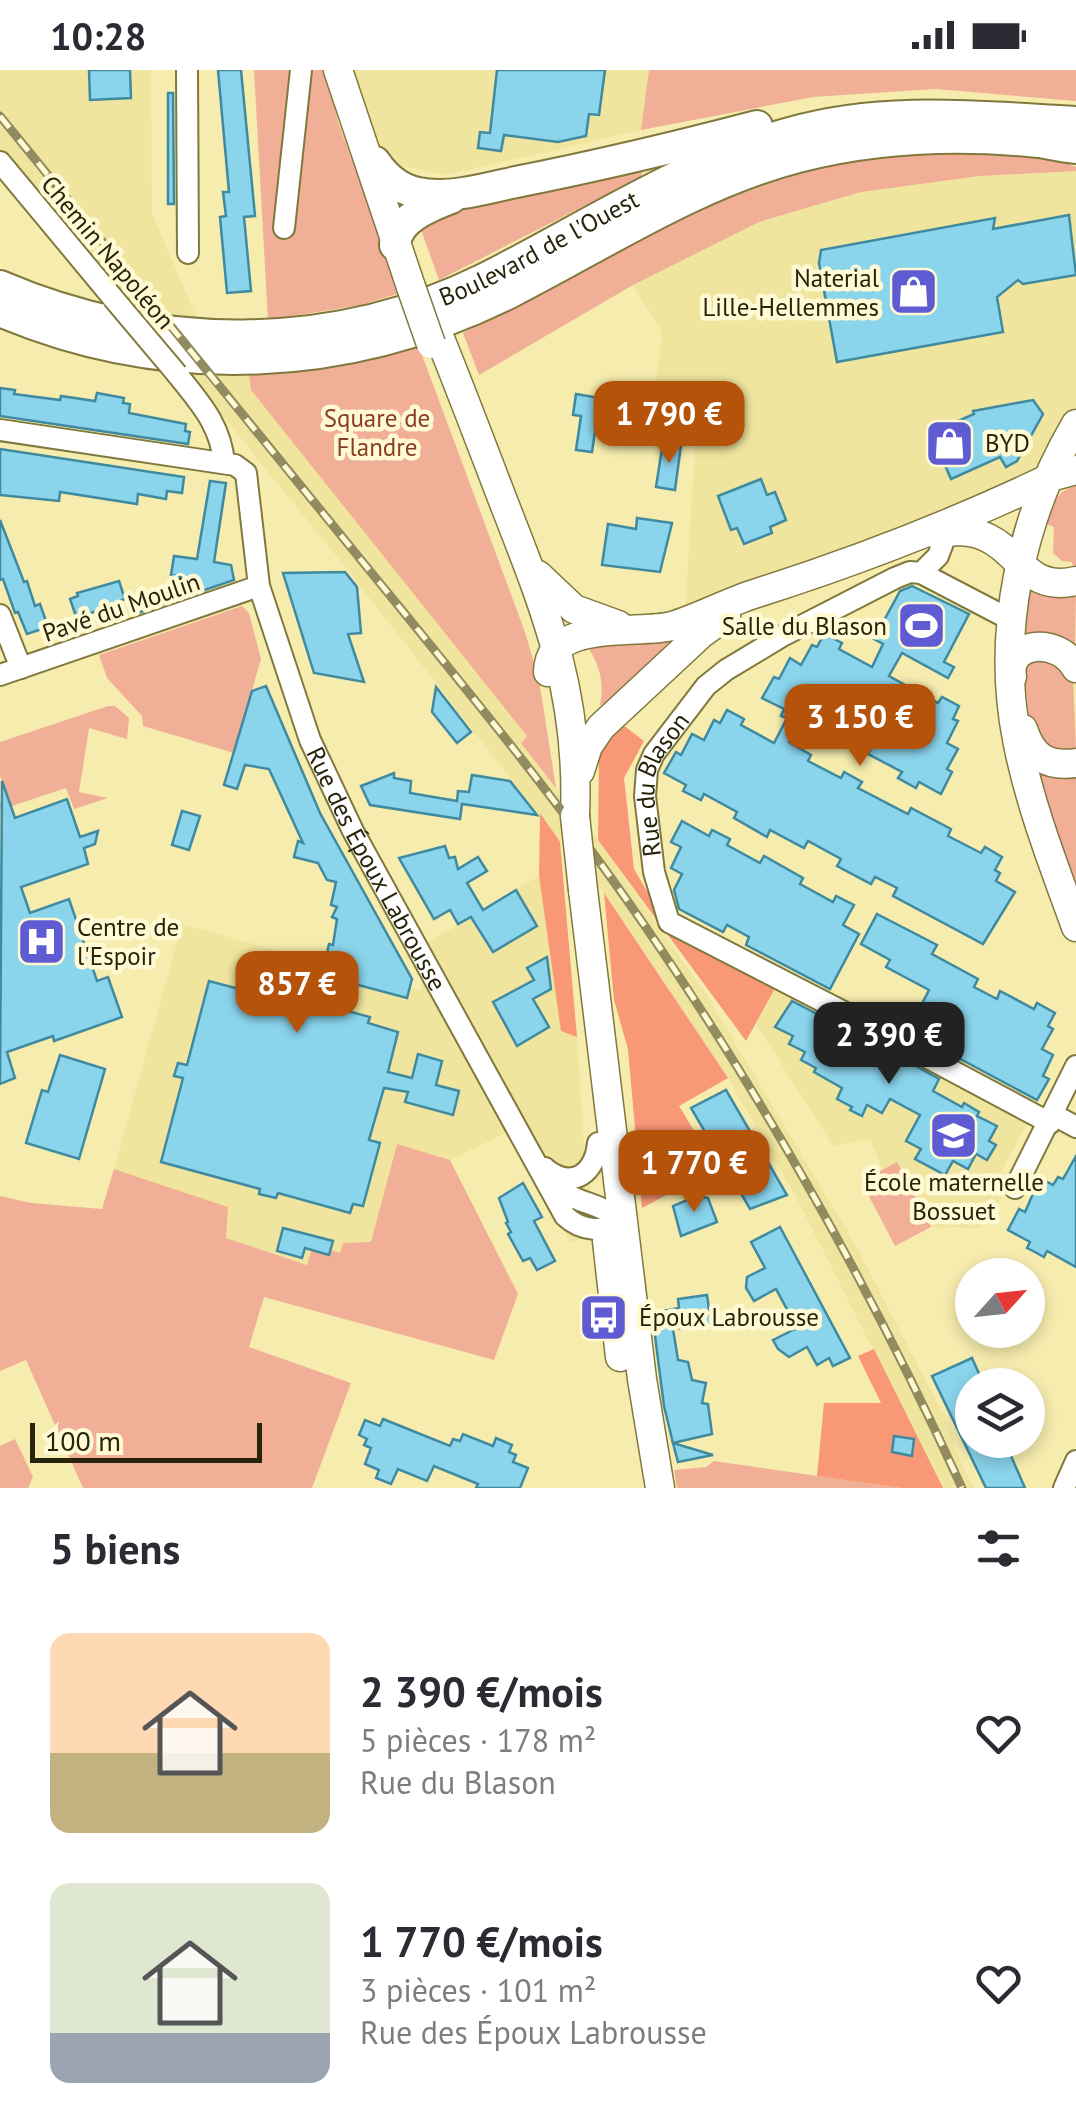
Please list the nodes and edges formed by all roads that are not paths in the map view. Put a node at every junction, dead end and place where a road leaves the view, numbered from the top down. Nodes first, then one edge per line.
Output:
1 (187, 70) edge
2 (301, 70) edge
3 (339, 70) edge
4 (908, 115) junction
5 (1068, 142) edge
6 (0, 162) edge
7 (375, 162) junction
8 (464, 193) junction
9 (284, 228) dead end
10 (397, 237) junction
11 (188, 252) dead end
12 (0, 286) edge
13 (0, 311) edge
14 (436, 342) junction
15 (1076, 424) edge
16 (0, 430) edge
17 (224, 463) junction
18 (1076, 470) edge
19 (1048, 478) junction
20 (947, 532) junction
21 (912, 538) junction
22 (526, 557) junction
23 (1019, 566) junction
24 (921, 573) junction
25 (1076, 578) edge
26 (259, 586) junction
27 (775, 588) junction
28 (0, 615) edge
29 (1012, 620) junction
30 (634, 628) junction
31 (552, 667) junction
32 (1076, 668) edge
33 (1010, 669) junction
34 (10, 671) edge
35 (630, 700) junction
36 (570, 705) junction
37 (1076, 764) edge
38 (576, 804) junction
39 (1076, 927) edge
40 (590, 960) junction
41 (859, 1020) tunnel mouth
42 (900, 1043) tunnel mouth
43 (1076, 1066) edge
44 (1052, 1119) junction
45 (1076, 1128) edge
46 (526, 1140) junction
47 (598, 1143) junction
48 (545, 1168) junction
49 (1014, 1188) dead end
50 (610, 1219) junction
51 (1076, 1462) edge
52 (648, 1488) edge
53 (660, 1488) edge
54 (1064, 1488) edge

1 - 11 street
2 - 9 street
3 - 7 main road
3 - 10 main road
4 - 5 main road, Boulevard de l'Ouest
4 - 8 main road
4 - 12 main road, Boulevard de l'Ouest
5 - 13 main road, Boulevard de l'Ouest
6 - 17 street, Chemin Napoléon, bridge
7 - 8 main road
7 - 10 main road
8 - 10 main road
10 - 14 main road, bridge
14 - 22 main road
14 - 31 main road
15 - 19 main road
16 - 17 street
17 - 26 street, Rue des Époux Labrousse
18 - 19 main road, Rue du Blason
19 - 21 main road, Rue du Blason
19 - 23 main road
19 - 25 main road
20 - 21 main road, Rue du Blason
20 - 23 main road, Rue du Blason
20 - 24 street
21 - 27 main road, Rue du Blason
22 - 30 main road, Rue du Blason
22 - 31 main road
23 - 25 main road, Rue du Blason
23 - 29 main road
24 - 29 street
24 - 41 street, Rue du Blason
26 - 34 street, Pavé du Moulin
26 - 46 street, Rue des Époux Labrousse
27 - 30 main road, Rue du Blason
27 - 35 main road, Rue du Blason
28 - 34 street
29 - 33 main road
30 - 31 main road, Rue du Blason
31 - 36 main road
31 - 38 main road
32 - 33 main road
33 - 37 main road
33 - 39 main road
35 - 36 main road
35 - 38 main road, Rue du Blason
36 - 38 main road
38 - 40 main road, bridge
40 - 47 main road
40 - 50 main road
42 - 44 street
43 - 44 street
44 - 45 street
44 - 49 street
46 - 48 street, Rue des Époux Labrousse
46 - 50 street, Rue des Époux Labrousse
47 - 48 street
47 - 50 main road
48 - 50 street, Rue des Époux Labrousse
50 - 52 main road
50 - 53 main road
51 - 54 street

